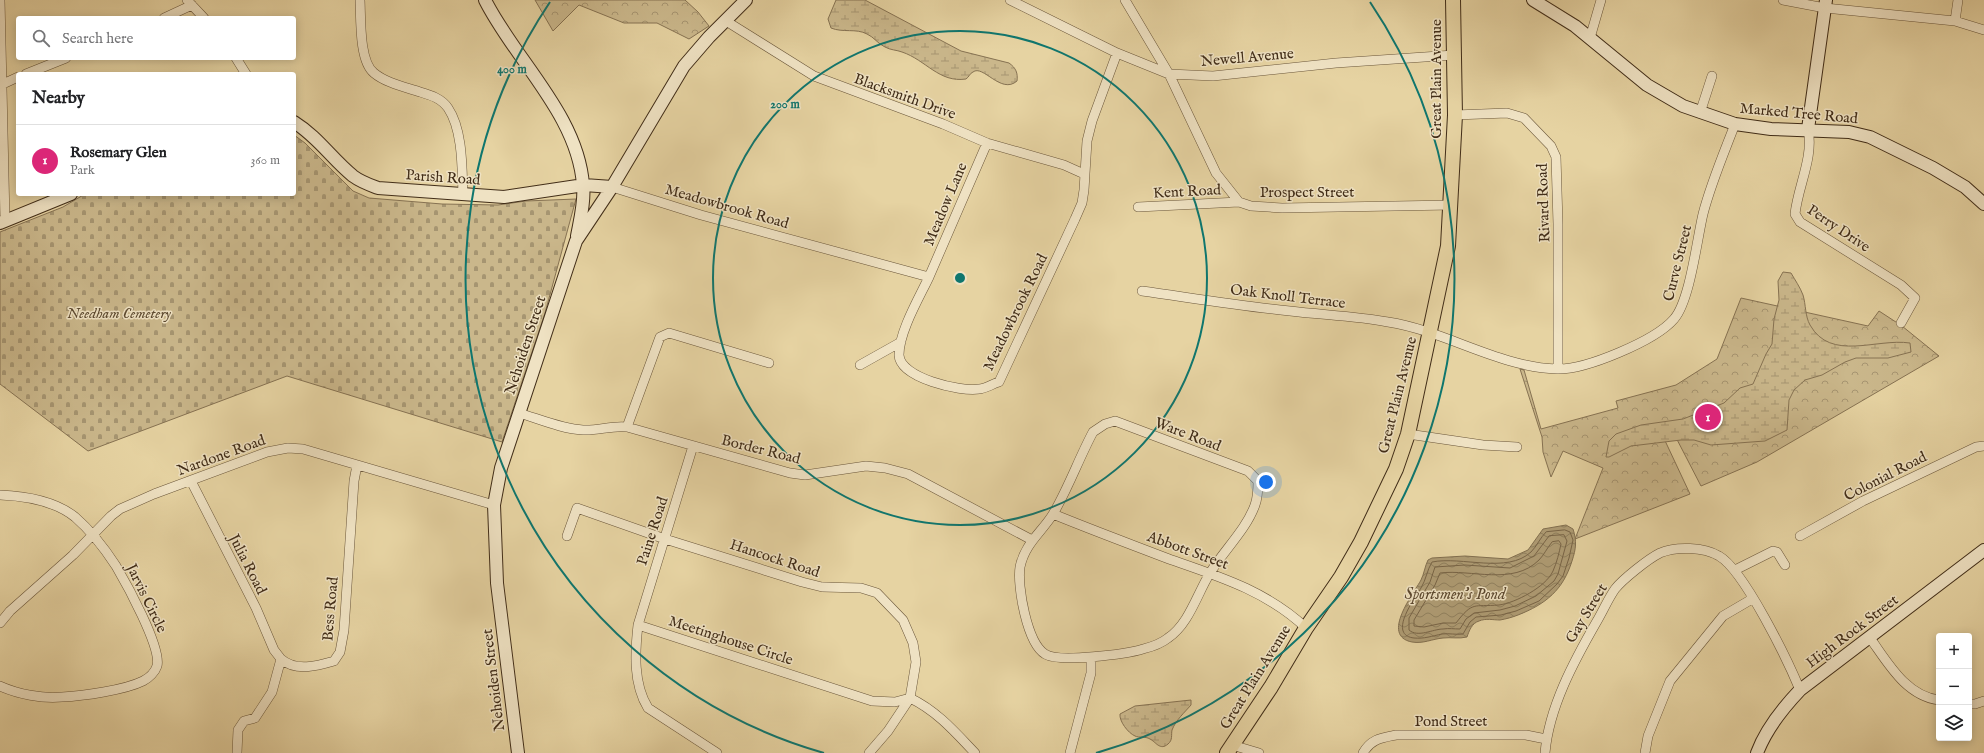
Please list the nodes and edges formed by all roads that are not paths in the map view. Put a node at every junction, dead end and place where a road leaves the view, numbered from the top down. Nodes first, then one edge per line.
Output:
1 (0, 0) edge
2 (360, 0) edge
3 (485, 0) edge
4 (746, 0) edge
5 (1010, 0) edge
6 (1125, 0) edge
7 (1453, 0) edge
8 (1533, 0) edge
9 (1601, 0) edge
10 (1783, 0) edge
11 (1958, 0) edge
12 (190, 3) edge
13 (1825, 4) edge
14 (167, 16) edge
15 (202, 16) edge
16 (726, 21) junction
17 (1955, 21) junction
18 (1984, 30) edge
19 (1590, 38) junction
20 (1117, 53) junction
21 (1454, 55) junction
22 (61, 60) edge
23 (237, 60) edge
24 (31, 72) edge
25 (245, 72) edge
26 (1169, 74) junction
27 (1712, 76) dead end
28 (16, 78) edge
29 (3, 84) junction
30 (1700, 113) junction
31 (1455, 115) junction
32 (296, 123) edge
33 (1735, 124) junction
34 (1808, 129) junction
35 (987, 142) junction
36 (1084, 174) junction
37 (584, 185) junction
38 (612, 187) junction
39 (463, 195) junction
40 (66, 196) edge
41 (1983, 201) edge
42 (1239, 202) junction
43 (1451, 205) junction
44 (1138, 207) dead end
45 (2, 221) edge
46 (576, 241) junction
47 (928, 277) junction
48 (1142, 292) dead end
49 (1901, 323) dead end
50 (1430, 333) junction
51 (901, 342) junction
52 (769, 362) dead end
53 (860, 365) dead end
54 (1558, 369) junction
55 (519, 413) junction
56 (627, 427) junction
57 (1408, 434) junction
58 (693, 446) junction
59 (1984, 446) edge
60 (1517, 447) dead end
61 (357, 465) junction
62 (191, 481) junction
63 (0, 495) edge
64 (494, 505) junction
65 (1053, 514) junction
66 (92, 534) junction
67 (567, 536) dead end
68 (1800, 536) dead end
69 (665, 539) junction
70 (1032, 540) junction
71 (1984, 550) edge
72 (1785, 565) dead end
73 (1735, 570) junction
74 (1210, 573) junction
75 (1752, 599) junction
76 (0, 624) edge
77 (638, 625) junction
78 (1306, 628) junction
79 (1870, 638) junction
80 (1091, 657) junction
81 (281, 659) junction
82 (0, 686) edge
83 (1800, 690) junction
84 (910, 698) junction
85 (1936, 700) edge
86 (1984, 701) edge
87 (1972, 704) edge
88 (1546, 739) junction
89 (1230, 749) edge
90 (517, 752) edge
91 (238, 753) edge
92 (717, 753) edge
93 (869, 753) edge
94 (975, 753) edge
95 (1070, 753) edge
96 (1259, 753) edge
97 (1363, 753) edge
98 (1545, 753) edge
99 (1645, 753) edge
100 (1757, 753) edge

1 - 29 street
2 - 39 street
3 - 37 street
4 - 16 street, Nehoiden Street
5 - 20 street, Newell Avenue
6 - 26 street, Prospect Street
7 - 21 main road, Great Plain Avenue
8 - 19 street, Marked Tree Road
9 - 19 street
10 - 13 street
11 - 17 street
12 - 14 street
12 - 15 street
13 - 17 street
13 - 34 street
16 - 35 street, Blacksmith Drive
16 - 38 street, Nehoiden Street
17 - 18 street
19 - 30 street, Marked Tree Road
20 - 26 street, Newell Avenue
20 - 36 street, Meadowbrook Road
21 - 26 street, Newell Avenue
21 - 31 main road, Great Plain Avenue
22 - 24 street
23 - 25 street
26 - 42 street, Prospect Street
27 - 30 street
28 - 29 street
29 - 45 street
30 - 33 street, Marked Tree Road
31 - 43 main road, Great Plain Avenue
31 - 54 street, Rivard Road
32 - 39 street, Parish Road
33 - 34 street, Marked Tree Road
33 - 54 street, Curve Street
34 - 41 street, Marked Tree Road
34 - 49 street, Perry Drive
35 - 36 street, Blacksmith Drive
35 - 47 street, Meadow Lane
36 - 51 street, Meadowbrook Road
37 - 38 street, Parish Road
37 - 39 street, Parish Road
37 - 46 street
38 - 46 street, Nehoiden Street
38 - 47 street, Meadowbrook Road
40 - 45 street
42 - 43 street, Prospect Street
42 - 44 street, Kent Road
43 - 50 main road, Great Plain Avenue
46 - 55 street, Nehoiden Street
47 - 51 street, Meadowbrook Road
48 - 50 street, Oak Knoll Terrace
50 - 54 street, Curve Street
50 - 57 main road, Great Plain Avenue
51 - 53 street
52 - 56 street
55 - 56 street, Border Road
55 - 64 street, Nehoiden Street
56 - 58 street, Border Road
57 - 60 street
57 - 78 main road, Great Plain Avenue
58 - 69 street, Paine Road
58 - 70 street, Border Road
59 - 68 street, Colonial Road
61 - 62 street, Nardone Road
61 - 64 street, Nardone Road
61 - 81 street, Bess Road
62 - 66 street, Nardone Road
62 - 81 street, Julia Road
63 - 66 street, Jarvis Circle
64 - 90 street, Nehoiden Street
65 - 70 street, Ware Road
65 - 74 street, Abbott Street
65 - 74 street, Ware Road
66 - 76 street, Nardone Road
66 - 82 street, Jarvis Circle
67 - 69 street, Hancock Road
69 - 77 street, Paine Road
69 - 84 street, Hancock Road
70 - 80 street, Ware Road
71 - 79 street, High Rock Street
72 - 73 street
73 - 75 street, Gay Street
73 - 88 street, Gay Street
74 - 78 street, Abbott Street
74 - 80 street, Ware Road
75 - 83 street, Gay Street
75 - 99 street
77 - 84 street, Meetinghouse Circle
77 - 92 street
78 - 89 main road, Great Plain Avenue
79 - 83 street, High Rock Street
79 - 85 street
80 - 95 street
81 - 91 street
83 - 100 street, High Rock Street
84 - 93 street
84 - 94 street
86 - 87 street
88 - 97 street, Pond Street
88 - 98 street, Gay Street
89 - 96 street

